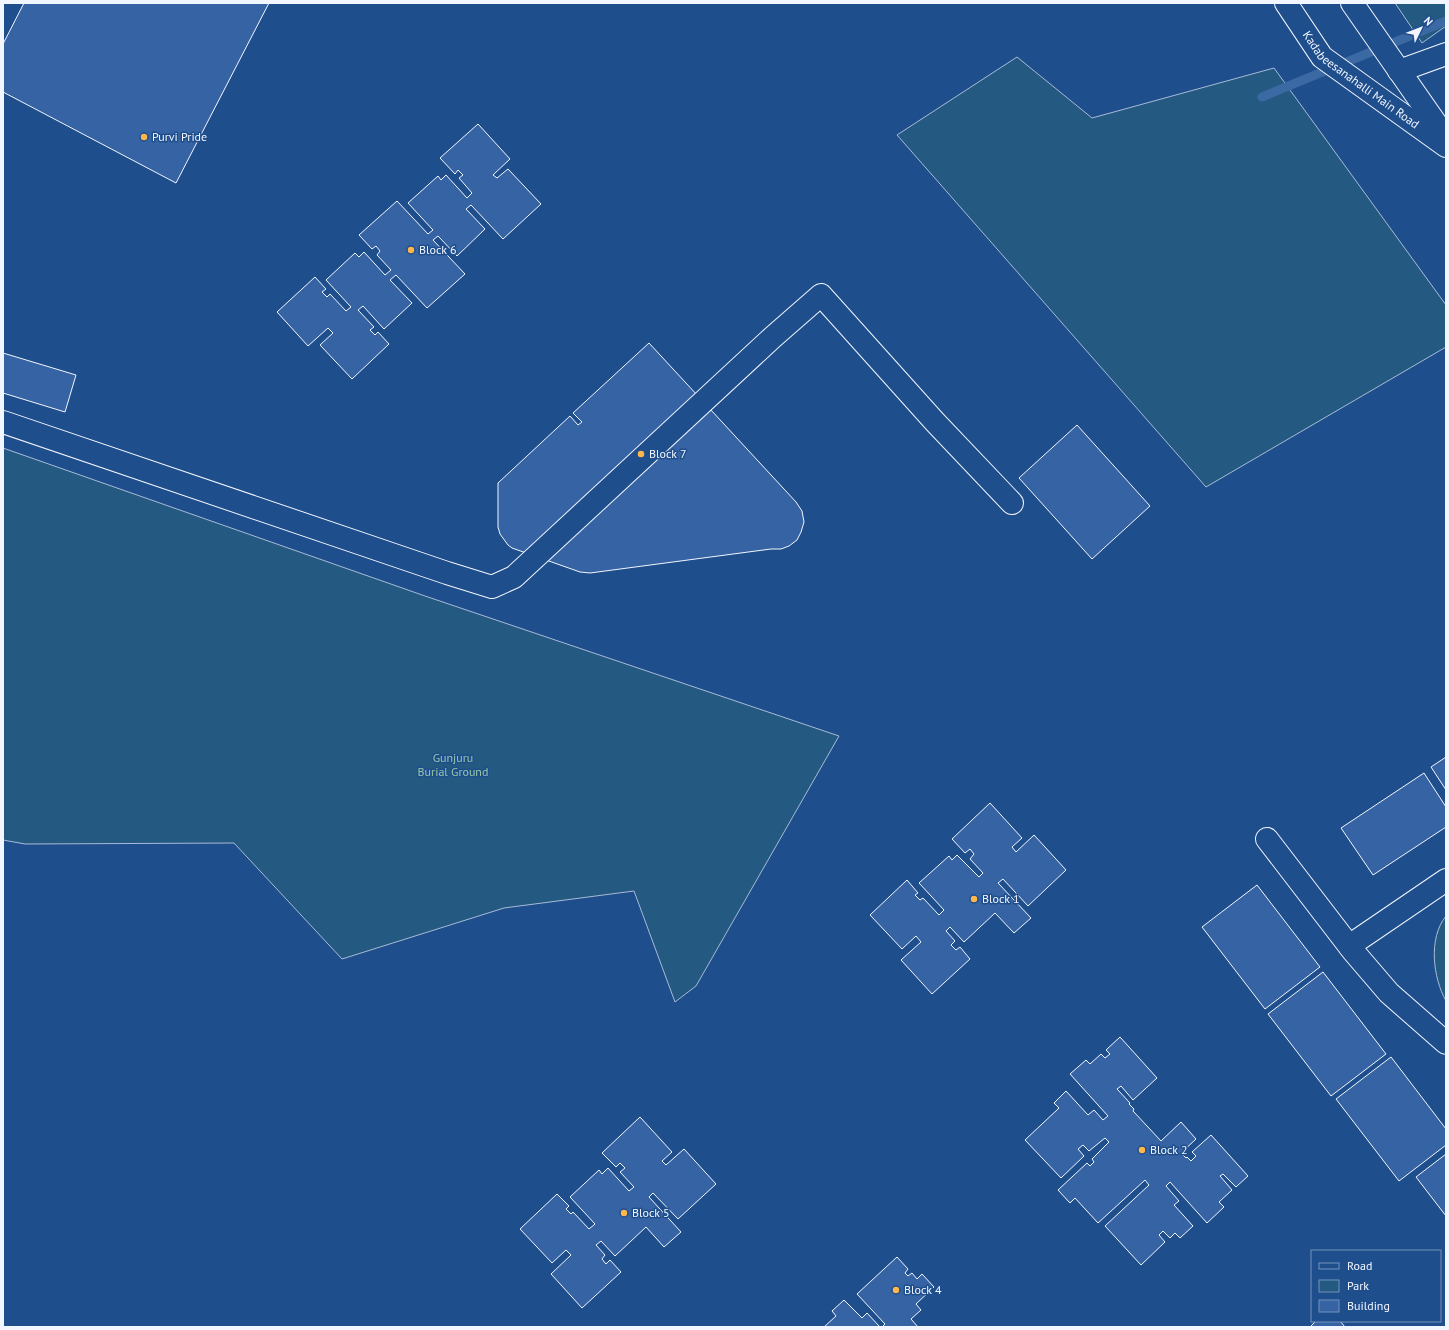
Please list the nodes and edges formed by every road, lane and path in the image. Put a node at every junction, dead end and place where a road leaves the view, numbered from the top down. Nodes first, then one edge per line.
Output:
1 (1286, 3) edge
2 (1352, 3) edge
3 (1446, 54) edge
4 (1399, 71) junction
5 (1446, 138) edge
6 (1446, 146) edge
7 (3, 422) edge
8 (1012, 503) dead end
9 (1267, 839) dead end
10 (1446, 880) edge
11 (1349, 946) junction
12 (1446, 1043) edge

1 - 6 street, Kadabeesanahalli Main Road
2 - 4 street, Kadabeesanahalli Main Road
3 - 4 street
4 - 5 street, Kadabeesanahalli Main Road
7 - 8 street
9 - 11 street
10 - 11 street
11 - 12 street

